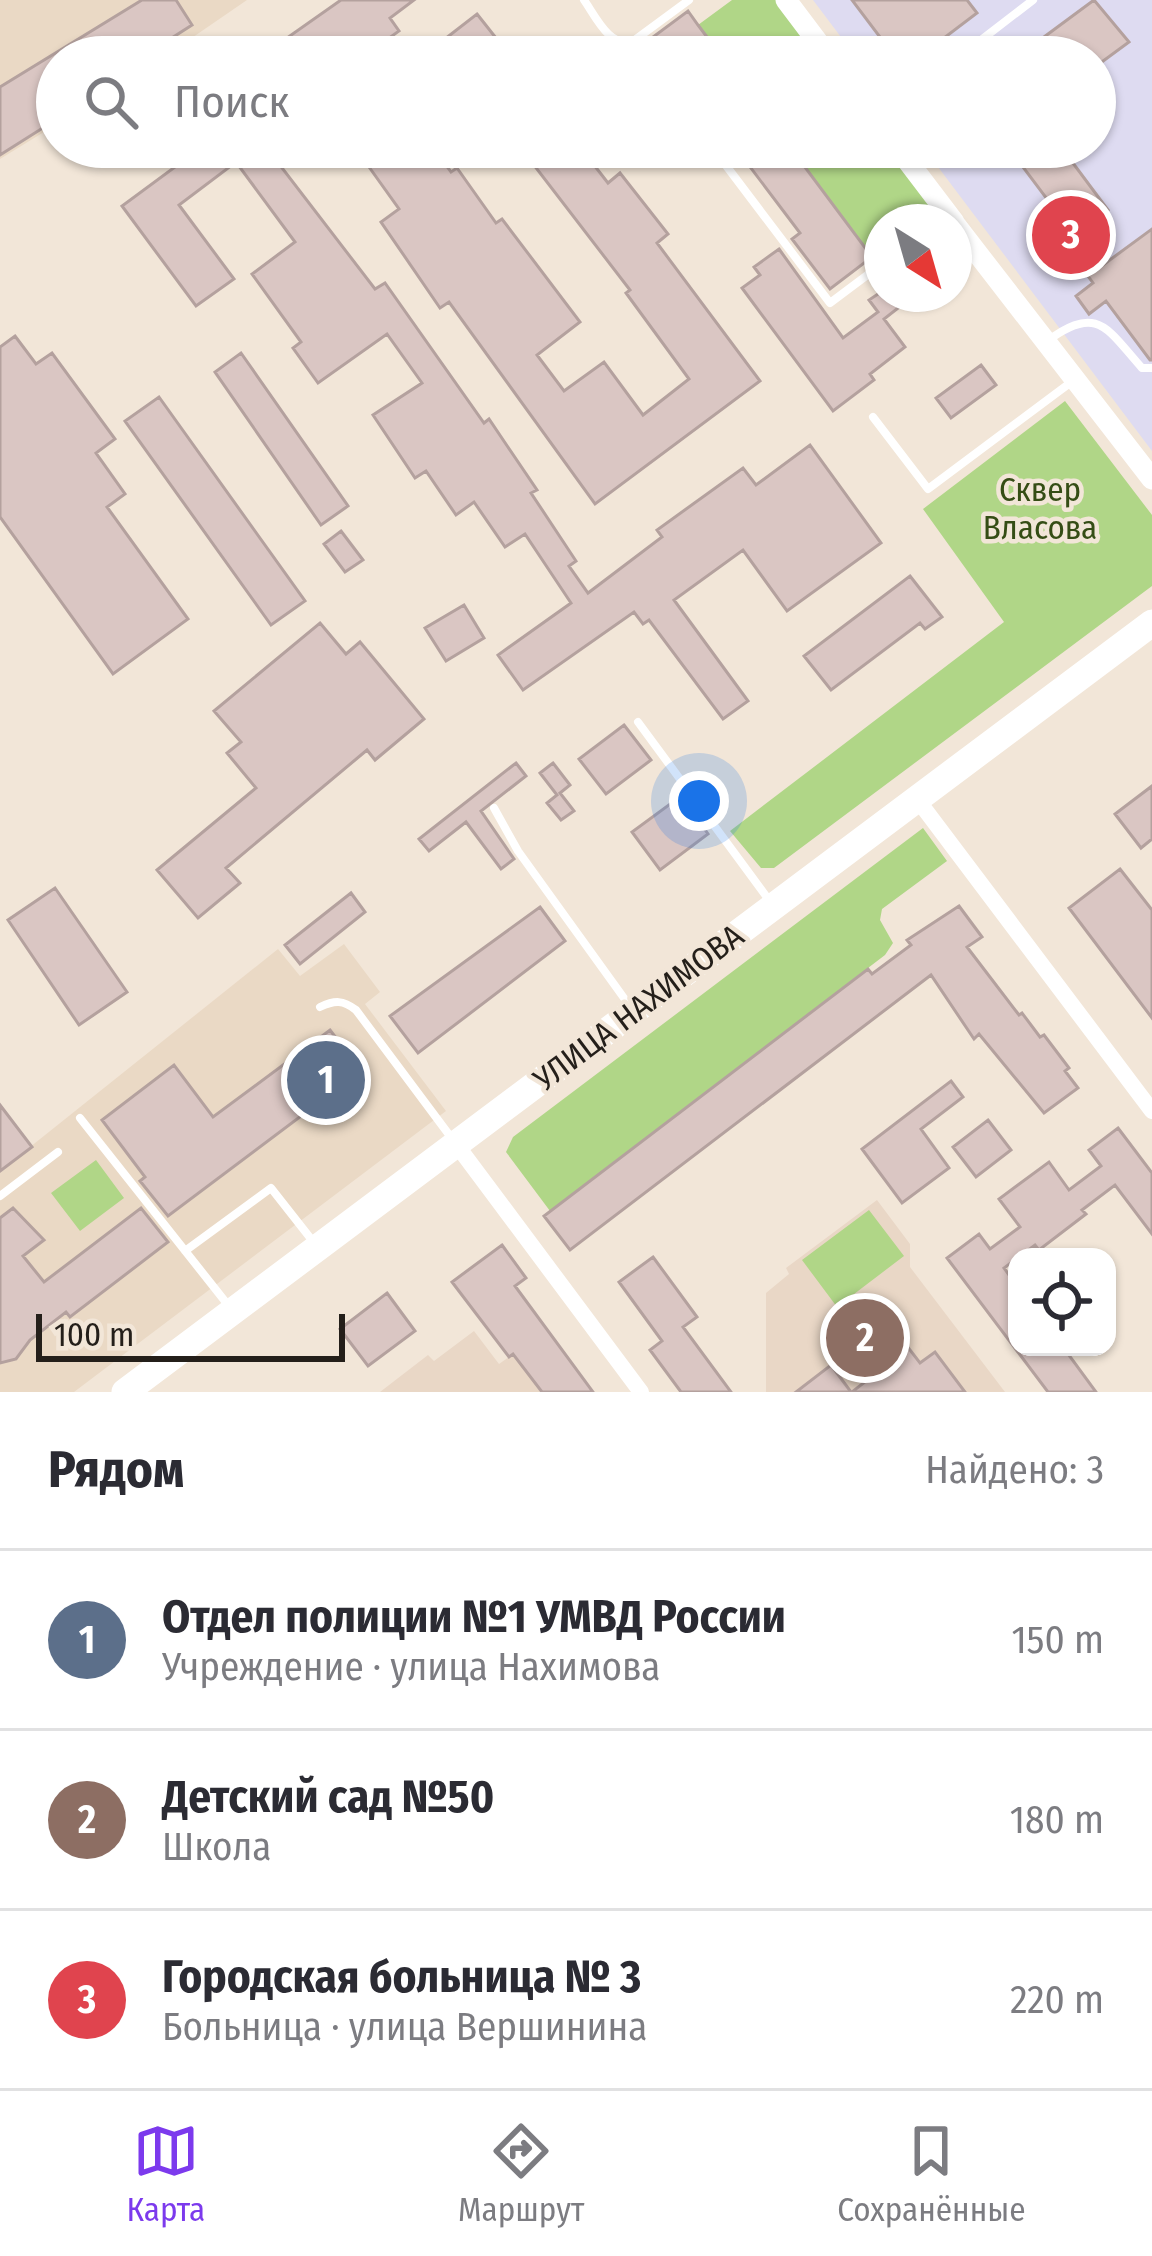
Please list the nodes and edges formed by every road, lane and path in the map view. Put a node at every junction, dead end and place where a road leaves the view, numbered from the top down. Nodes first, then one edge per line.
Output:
1 (584, 0) edge
2 (689, 0) edge
3 (786, 0) edge
4 (1034, 0) edge
5 (611, 36) edge
6 (640, 36) edge
7 (813, 36) edge
8 (987, 36) edge
9 (728, 168) edge
10 (912, 168) edge
11 (937, 204) edge
12 (972, 250) edge
13 (864, 278) edge
14 (1045, 343) junction
15 (1152, 368) edge
16 (1073, 380) junction
17 (874, 417) dead end
18 (1152, 479) edge
19 (1152, 623) edge
20 (638, 722) dead end
21 (917, 799) junction
22 (494, 808) dead end
23 (774, 907) junction
24 (320, 1007) dead end
25 (634, 1011) junction
26 (1152, 1111) edge
27 (80, 1118) dead end
28 (456, 1144) junction
29 (58, 1152) dead end
30 (0, 1196) edge
31 (318, 1247) junction
32 (185, 1252) junction
33 (233, 1311) junction
34 (125, 1392) edge
35 (641, 1392) edge

1 - 5 lane
2 - 6 lane
3 - 7 street
4 - 8 lane
9 - 13 lane
10 - 11 street
12 - 14 street
14 - 15 lane
14 - 16 street
16 - 17 lane
16 - 18 street
19 - 21 main road, УЛИЦА НАХИМОВА
20 - 23 lane
21 - 23 main road, УЛИЦА НАХИМОВА
21 - 26 street
22 - 25 lane
23 - 25 main road, УЛИЦА НАХИМОВА
24 - 28 lane
25 - 28 main road, УЛИЦА НАХИМОВА
27 - 32 lane
28 - 31 main road, УЛИЦА НАХИМОВА
28 - 35 street
29 - 30 lane
31 - 32 lane
31 - 33 main road, УЛИЦА НАХИМОВА
32 - 33 lane
33 - 34 main road, УЛИЦА НАХИМОВА

